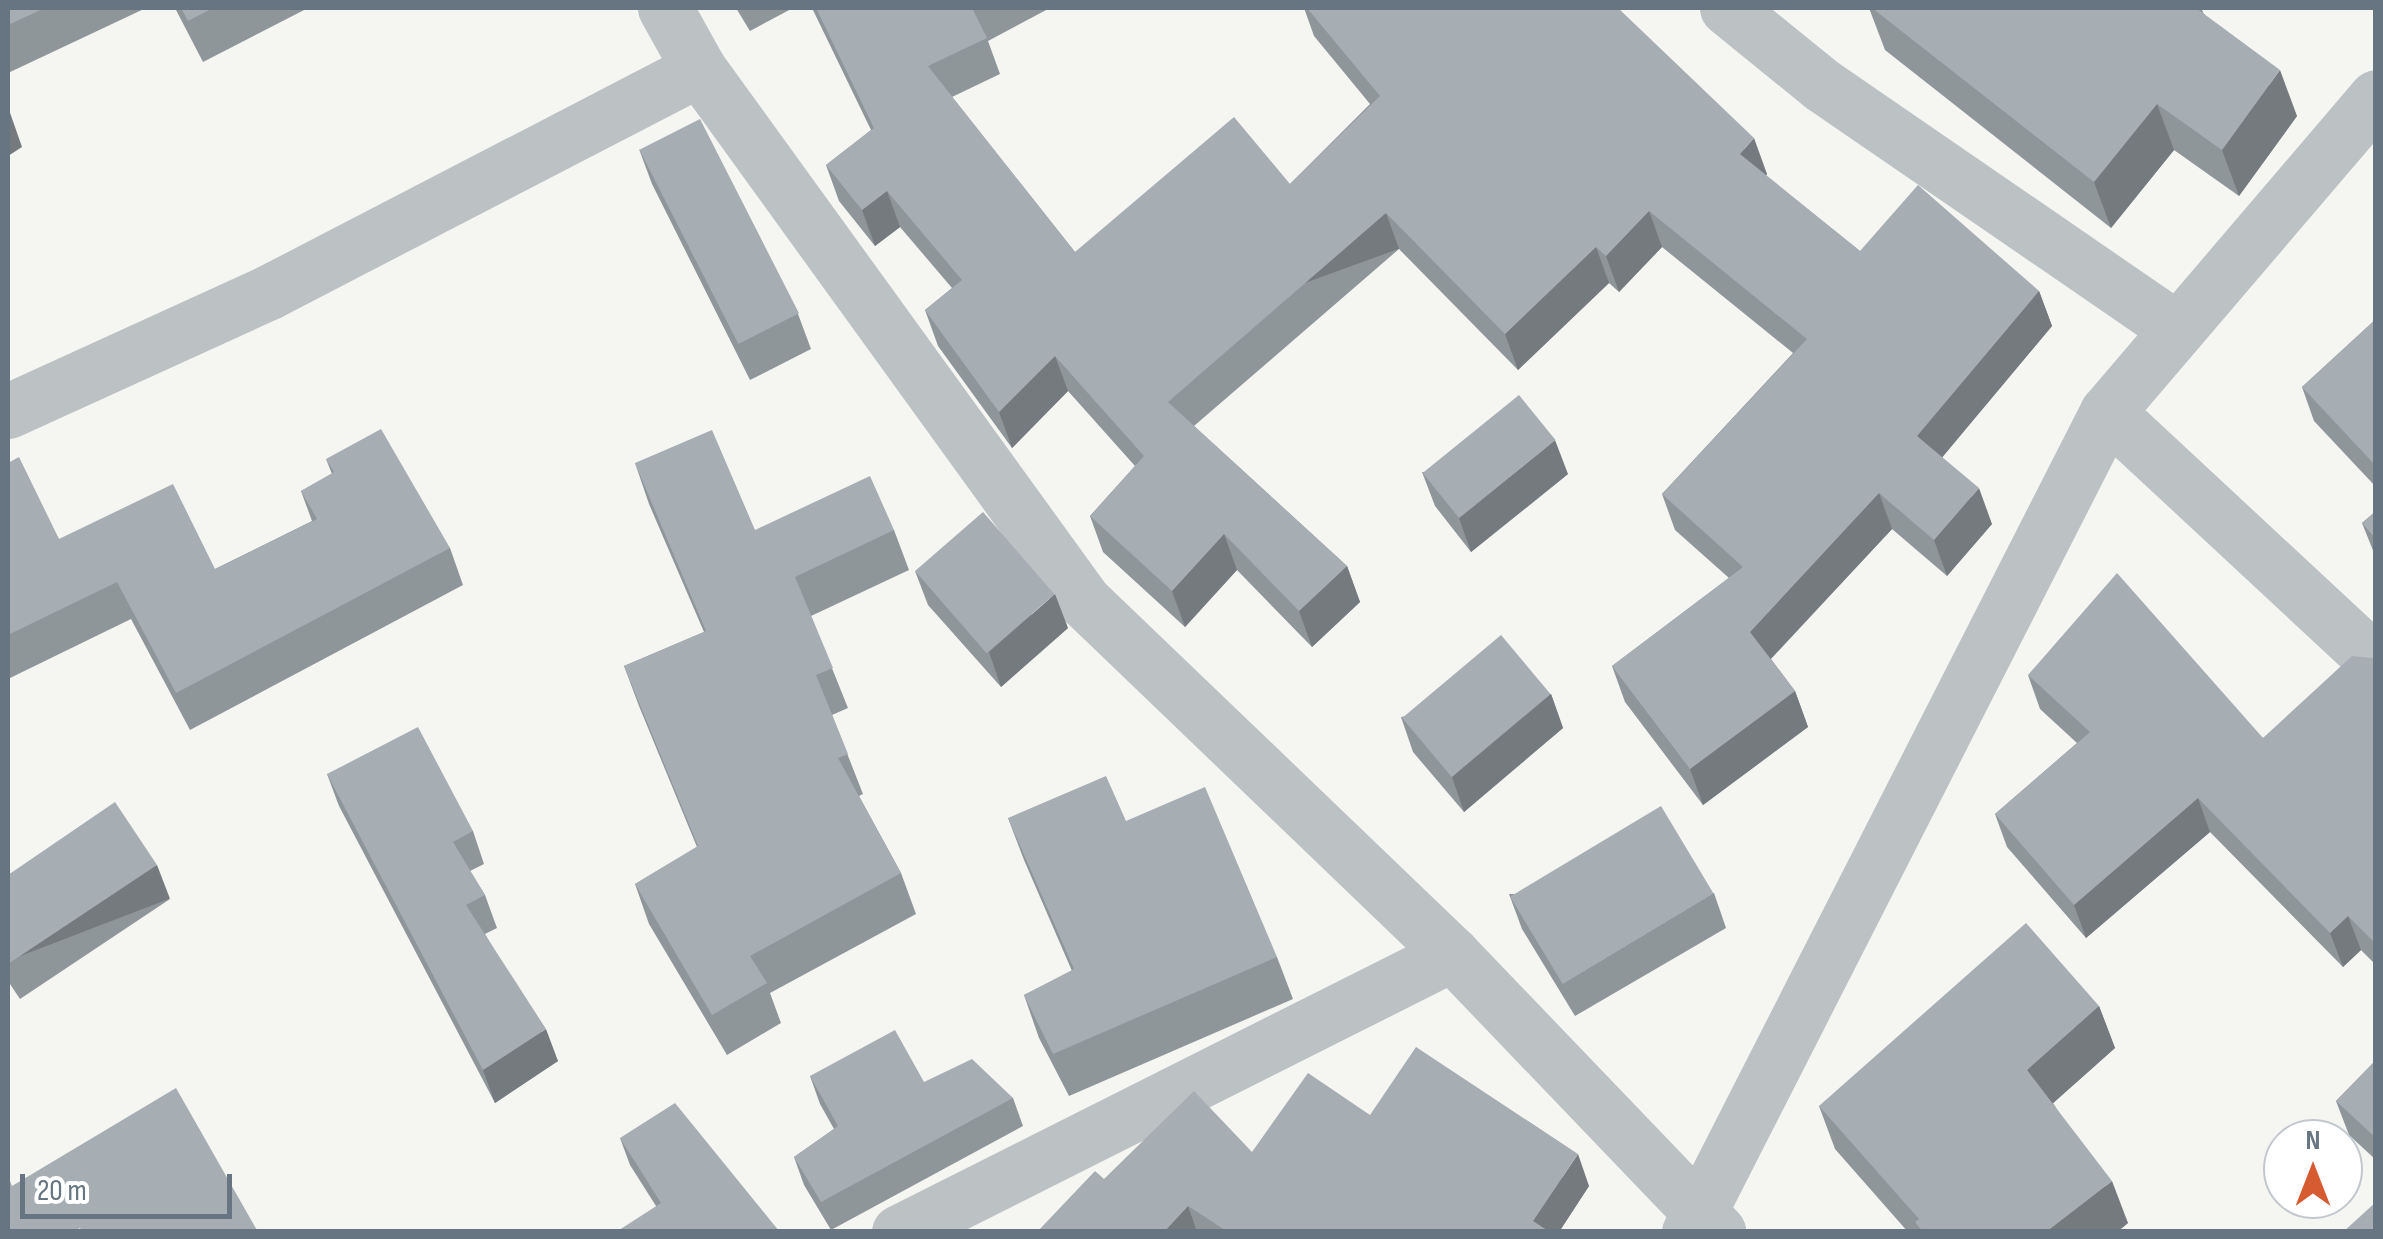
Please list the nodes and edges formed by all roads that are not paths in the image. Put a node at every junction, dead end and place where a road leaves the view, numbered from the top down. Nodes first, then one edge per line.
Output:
1 (665, 8) edge
2 (1727, 8) edge
3 (699, 69) junction
4 (2376, 97) edge
5 (2178, 329) junction
6 (8, 411) edge
7 (2106, 412) junction
8 (2376, 662) edge
9 (1452, 954) junction
10 (1703, 1226) edge
11 (899, 1232) edge

1 - 3 street
2 - 5 street
3 - 6 street
3 - 9 street
4 - 5 street
5 - 7 street
7 - 8 street
7 - 10 street
9 - 10 street
9 - 11 street

